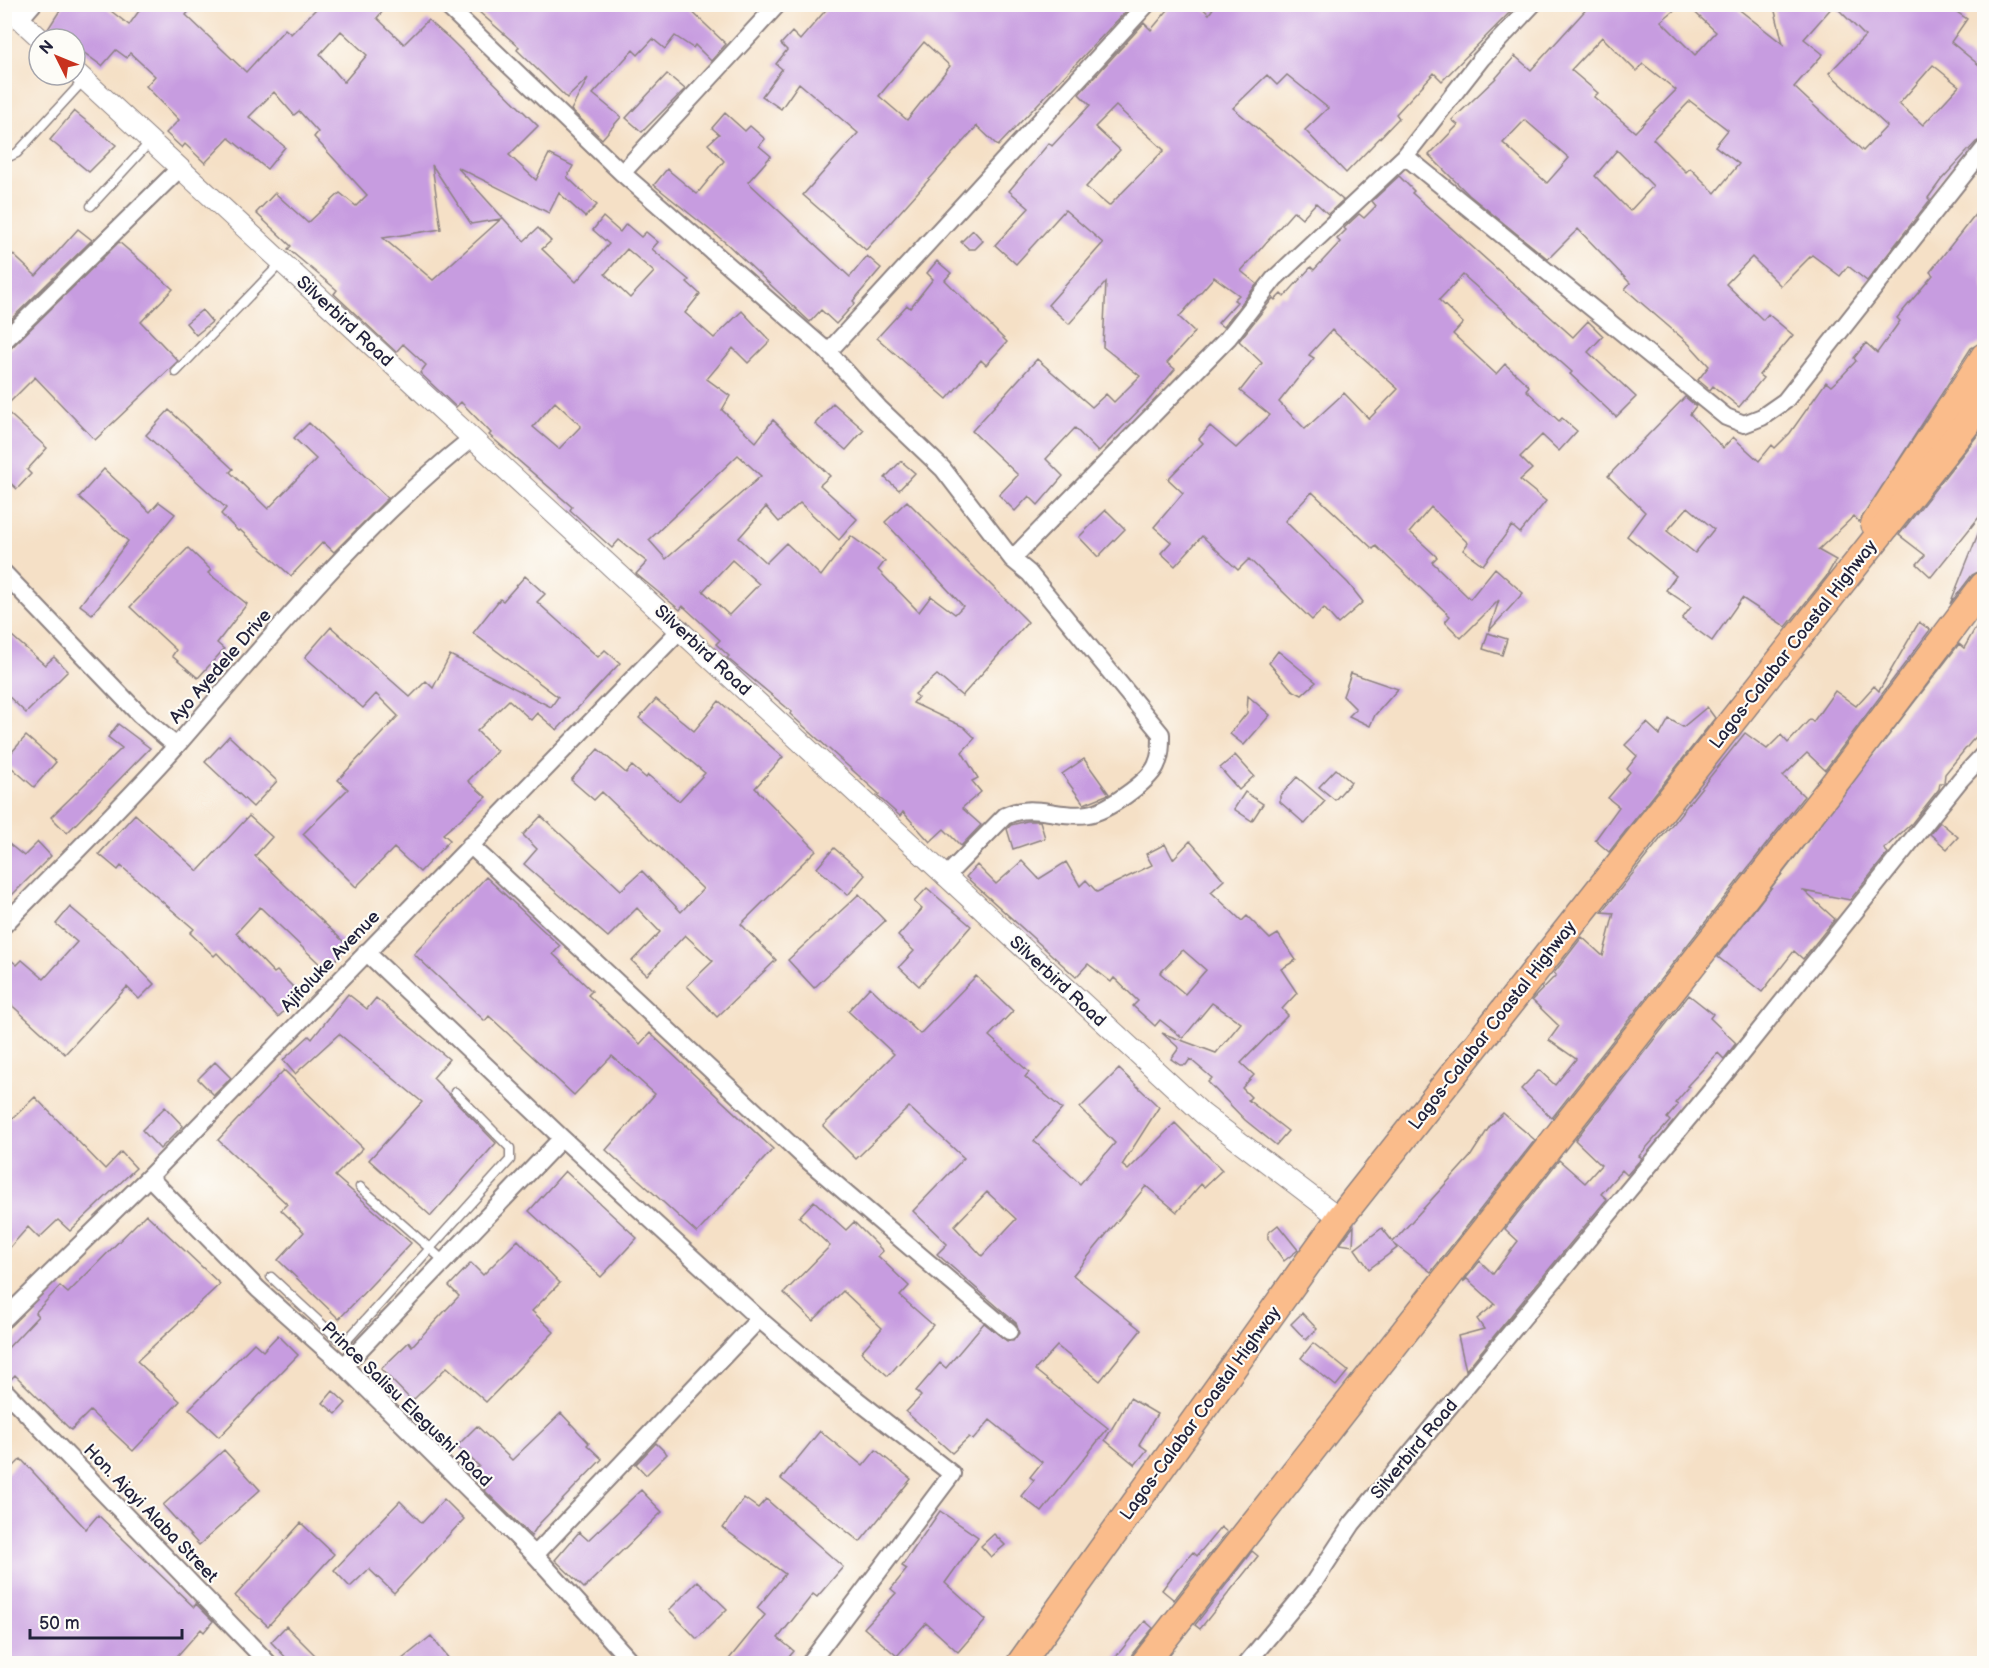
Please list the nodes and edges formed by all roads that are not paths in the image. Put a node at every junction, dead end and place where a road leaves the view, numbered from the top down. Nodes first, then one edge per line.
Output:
1 (33, 4) edge
2 (445, 4) edge
3 (778, 4) edge
4 (1147, 4) edge
5 (1533, 4) edge
6 (4, 5) edge
7 (20, 19) junction
8 (28, 27) edge
9 (87, 81) edge
10 (70, 87) edge
11 (152, 141) junction
12 (1984, 149) edge
13 (1405, 156) junction
14 (4, 159) edge
15 (179, 169) junction
16 (622, 173) junction
17 (91, 206) dead end
18 (281, 262) junction
19 (4, 341) edge
20 (828, 352) junction
21 (1984, 356) edge
22 (176, 372) dead end
23 (1984, 402) edge
24 (471, 439) junction
25 (1012, 559) junction
26 (4, 573) edge
27 (1984, 585) edge
28 (1807, 627) junction
29 (681, 629) junction
30 (176, 746) junction
31 (1984, 754) edge
32 (470, 845) junction
33 (945, 877) junction
34 (7, 917) edge
35 (366, 952) junction
36 (455, 1092) dead end
37 (562, 1138) junction
38 (149, 1177) junction
39 (360, 1187) dead end
40 (1340, 1218) junction
41 (429, 1249) junction
42 (444, 1261) junction
43 (271, 1277) dead end
44 (759, 1318) junction
45 (4, 1319) edge
46 (1009, 1331) dead end
47 (344, 1366) junction
48 (4, 1390) edge
49 (536, 1555) junction
50 (269, 1664) edge
51 (633, 1664) edge
52 (809, 1664) edge
53 (1020, 1664) edge
54 (1144, 1664) edge
55 (1246, 1664) edge

1 - 7 street
2 - 16 street
3 - 16 street
4 - 20 street
5 - 13 street
6 - 7 street
7 - 8 street
9 - 11 street, Silverbird Road
10 - 14 lane
11 - 15 street, Silverbird Road
11 - 17 lane
12 - 13 street
13 - 25 street
15 - 18 street, Silverbird Road
15 - 19 street
16 - 20 street
18 - 22 lane
18 - 24 street, Silverbird Road
20 - 25 street
21 - 28 main road
23 - 28 highway, Lagos-Calabar Coastal Highway
24 - 29 street, Silverbird Road
24 - 30 street, Ayo Ayedele Drive
25 - 33 street
26 - 30 street
27 - 54 highway
28 - 40 highway, Lagos-Calabar Coastal Highway
29 - 32 street, Ajifoluke Avenue
29 - 33 street, Silverbird Road
30 - 34 street, Ayo Ayedele Drive
31 - 55 street, Silverbird Road
32 - 35 street, Ajifoluke Avenue
32 - 46 street
33 - 40 street, Silverbird Road
35 - 37 street
35 - 38 street, Ajifoluke Avenue
36 - 41 lane
37 - 42 street
37 - 44 street
38 - 45 street, Ajifoluke Avenue
38 - 47 street, Prince Salisu Elegushi Road
39 - 41 lane
40 - 53 highway, Lagos-Calabar Coastal Highway
41 - 42 lane
41 - 43 lane
42 - 47 street
44 - 49 street
44 - 52 street
47 - 49 street, Prince Salisu Elegushi Road
48 - 50 street, Hon. Ajayi Alaba Street
49 - 51 street, Prince Salisu Elegushi Road

